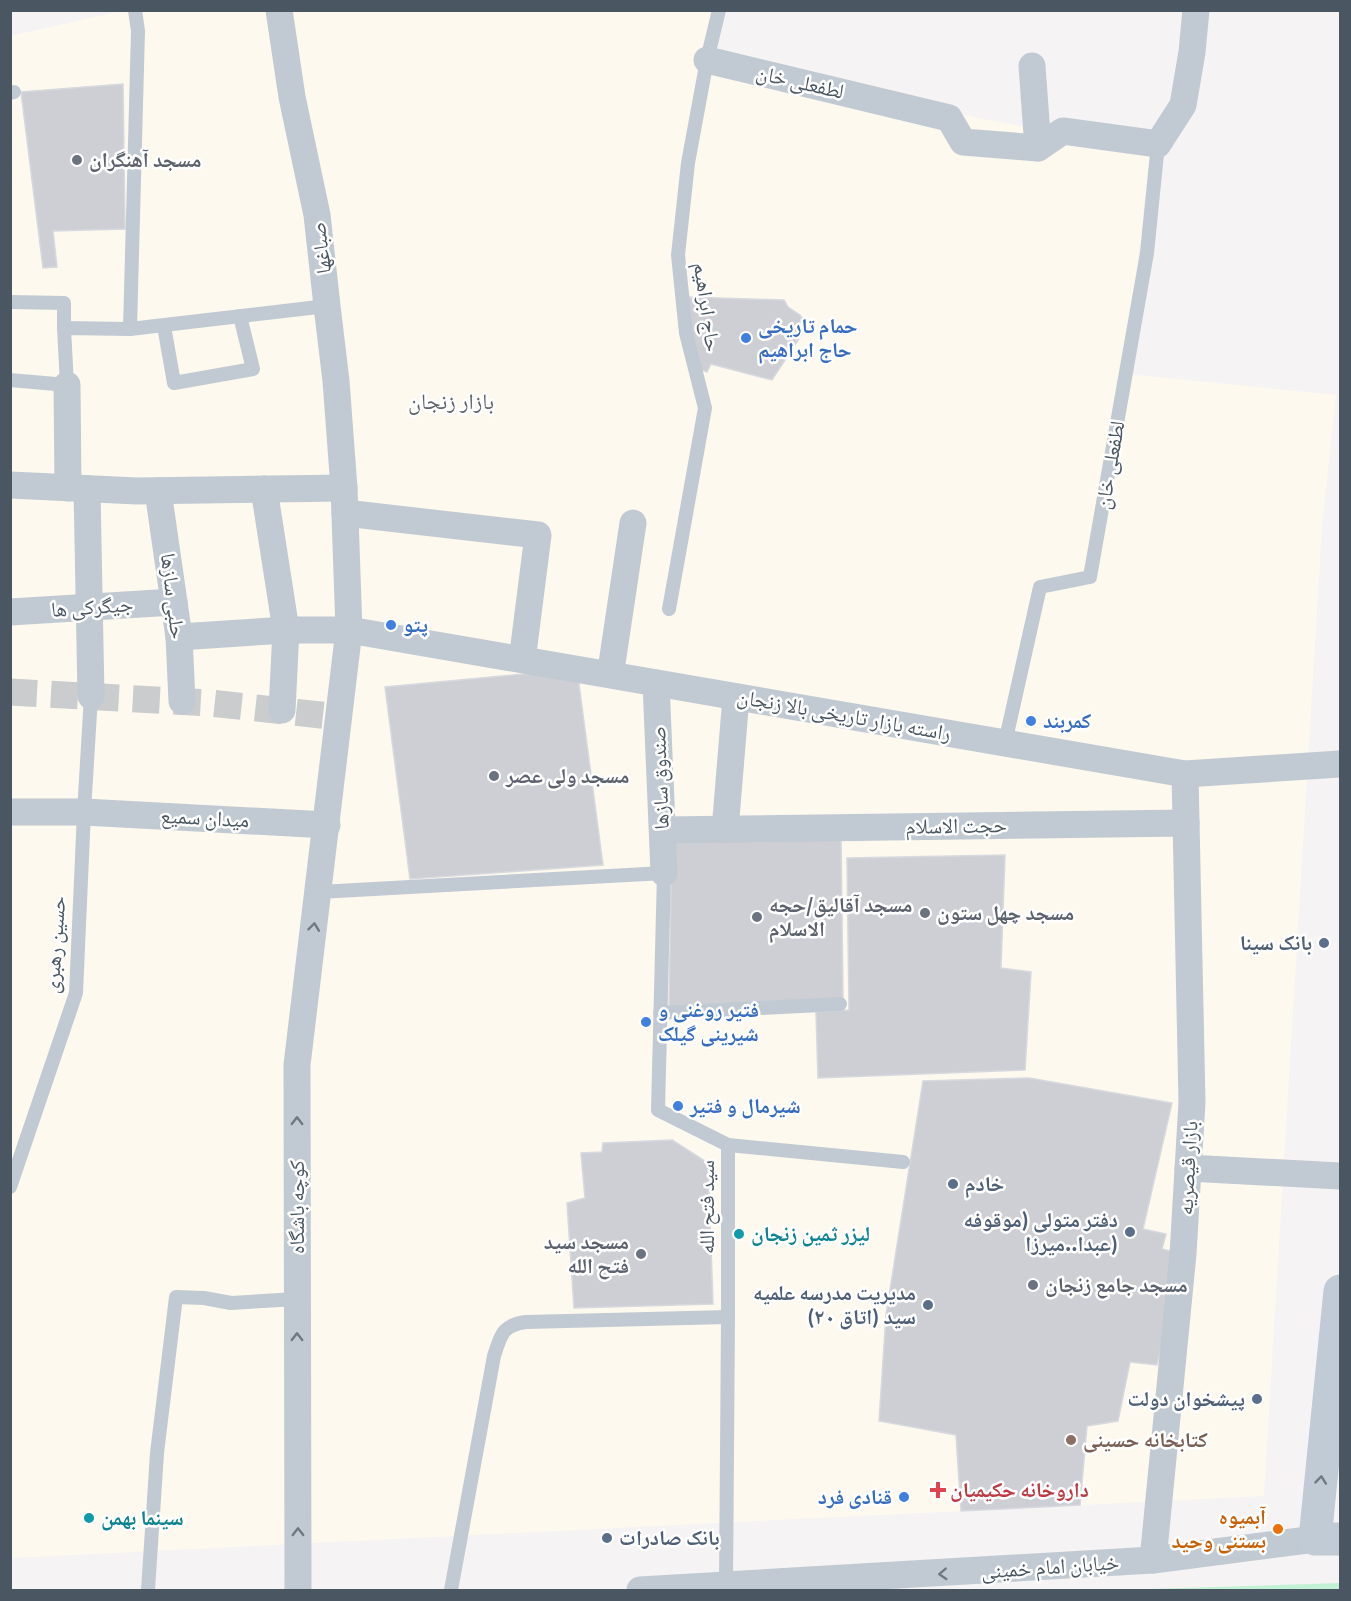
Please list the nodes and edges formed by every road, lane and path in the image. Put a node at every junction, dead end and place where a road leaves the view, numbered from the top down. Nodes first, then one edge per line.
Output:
1 (135, 10) edge
2 (279, 10) edge
3 (719, 10) edge
4 (1196, 10) edge
5 (707, 60) junction
6 (1032, 66) dead end
7 (1158, 144) junction
8 (1038, 148) junction
9 (10, 302) edge
10 (327, 306) junction
11 (240, 316) junction
12 (164, 326) junction
13 (64, 328) junction
14 (130, 330) junction
15 (10, 380) edge
16 (67, 385) junction
17 (10, 485) edge
18 (77, 489) junction
19 (264, 489) junction
20 (158, 491) junction
21 (345, 500) junction
22 (633, 523) dead end
23 (174, 602) junction
24 (669, 609) dead end
25 (10, 612) edge
26 (286, 630) junction
27 (349, 630) junction
28 (179, 637) junction
29 (523, 653) dead end
30 (612, 670) dead end
31 (656, 683) junction
32 (91, 696) joint
33 (736, 697) junction
34 (182, 701) dead end
35 (282, 710) dead end
36 (1005, 743) junction
37 (1341, 764) edge
38 (1185, 774) junction
39 (10, 812) edge
40 (84, 812) junction
41 (1186, 823) junction
42 (327, 825) junction
43 (663, 830) junction
44 (725, 830) junction
45 (664, 873) junction
46 (319, 892) junction
47 (840, 1004) dead end
48 (660, 1013) junction
49 (728, 1145) junction
50 (903, 1162) dead end
51 (1188, 1168) junction
52 (1341, 1176) edge
53 (10, 1187) edge
54 (1341, 1291) edge
55 (297, 1299) junction
56 (728, 1317) junction
57 (1328, 1539) edge
58 (1153, 1560) junction
59 (726, 1585) junction
60 (148, 1590) edge
61 (298, 1590) edge
62 (451, 1590) edge
63 (640, 1590) edge

1 - 14 lane
2 - 10 street, صباغها
3 - 5 lane, حاج ابراهیم
4 - 7 street, لطفعلی خان
5 - 8 street, لطفعلی خان
5 - 24 lane, حاج ابراهیم
6 - 8 street
7 - 8 street
7 - 36 lane, لطفعلی خان
9 - 13 lane
10 - 11 lane
10 - 21 street, صباغها
11 - 12 lane
11 - 12 lane
12 - 14 lane
13 - 14 lane
13 - 16 lane
15 - 16 lane
16 - 18 street
17 - 18 street
18 - 20 street
18 - 32 street
19 - 20 street
19 - 21 street
19 - 26 street
20 - 23 street, حلبی سازها
21 - 27 street, صباغها
21 - 29 street
22 - 30 street
23 - 25 street, جیگرکی ها
23 - 28 street, حلبی سازها
26 - 27 street, راسته بازار تاریخی بالا زنجان
26 - 28 street, راسته بازار تاریخی بالا زنجان
26 - 35 street
27 - 31 street, راسته بازار تاریخی بالا زنجان
27 - 42 street, کوچه باشگاه
28 - 34 street, حلبی سازها
31 - 33 street, راسته بازار تاریخی بالا زنجان
31 - 43 street, صندوق سازها
32 - 40 lane, حسین رهبری
33 - 36 street, راسته بازار تاریخی بالا زنجان
33 - 44 street
36 - 38 street, راسته بازار تاریخی بالا زنجان
37 - 38 street, راسته بازار تاریخی بالا زنجان
38 - 41 street, بازار قیصریه
39 - 40 street, میدان سمیع
40 - 42 street, میدان سمیع
40 - 53 lane, حسین رهبری
41 - 44 street, حجت الاسلام
41 - 51 street, بازار قیصریه
42 - 46 street, کوچه باشگاه
43 - 44 street, حجت الاسلام
43 - 45 street, صندوق سازها
45 - 46 lane
45 - 48 lane, سید فتح الله
55 -> 46 street, کوچه باشگاه
47 - 48 lane
48 - 49 lane, سید فتح الله
49 - 50 lane
49 - 56 lane, سید فتح الله
51 - 52 street
51 - 58 street, بازار قیصریه
57 -> 54 main road
55 - 60 lane
61 -> 55 street, کوچه باشگاه
56 - 59 lane, سید فتح الله
56 - 62 lane
57 - 58 street, خیابان امام خمینی
58 -> 59 street, خیابان امام خمینی
59 - 63 street, خیابان امام خمینی

